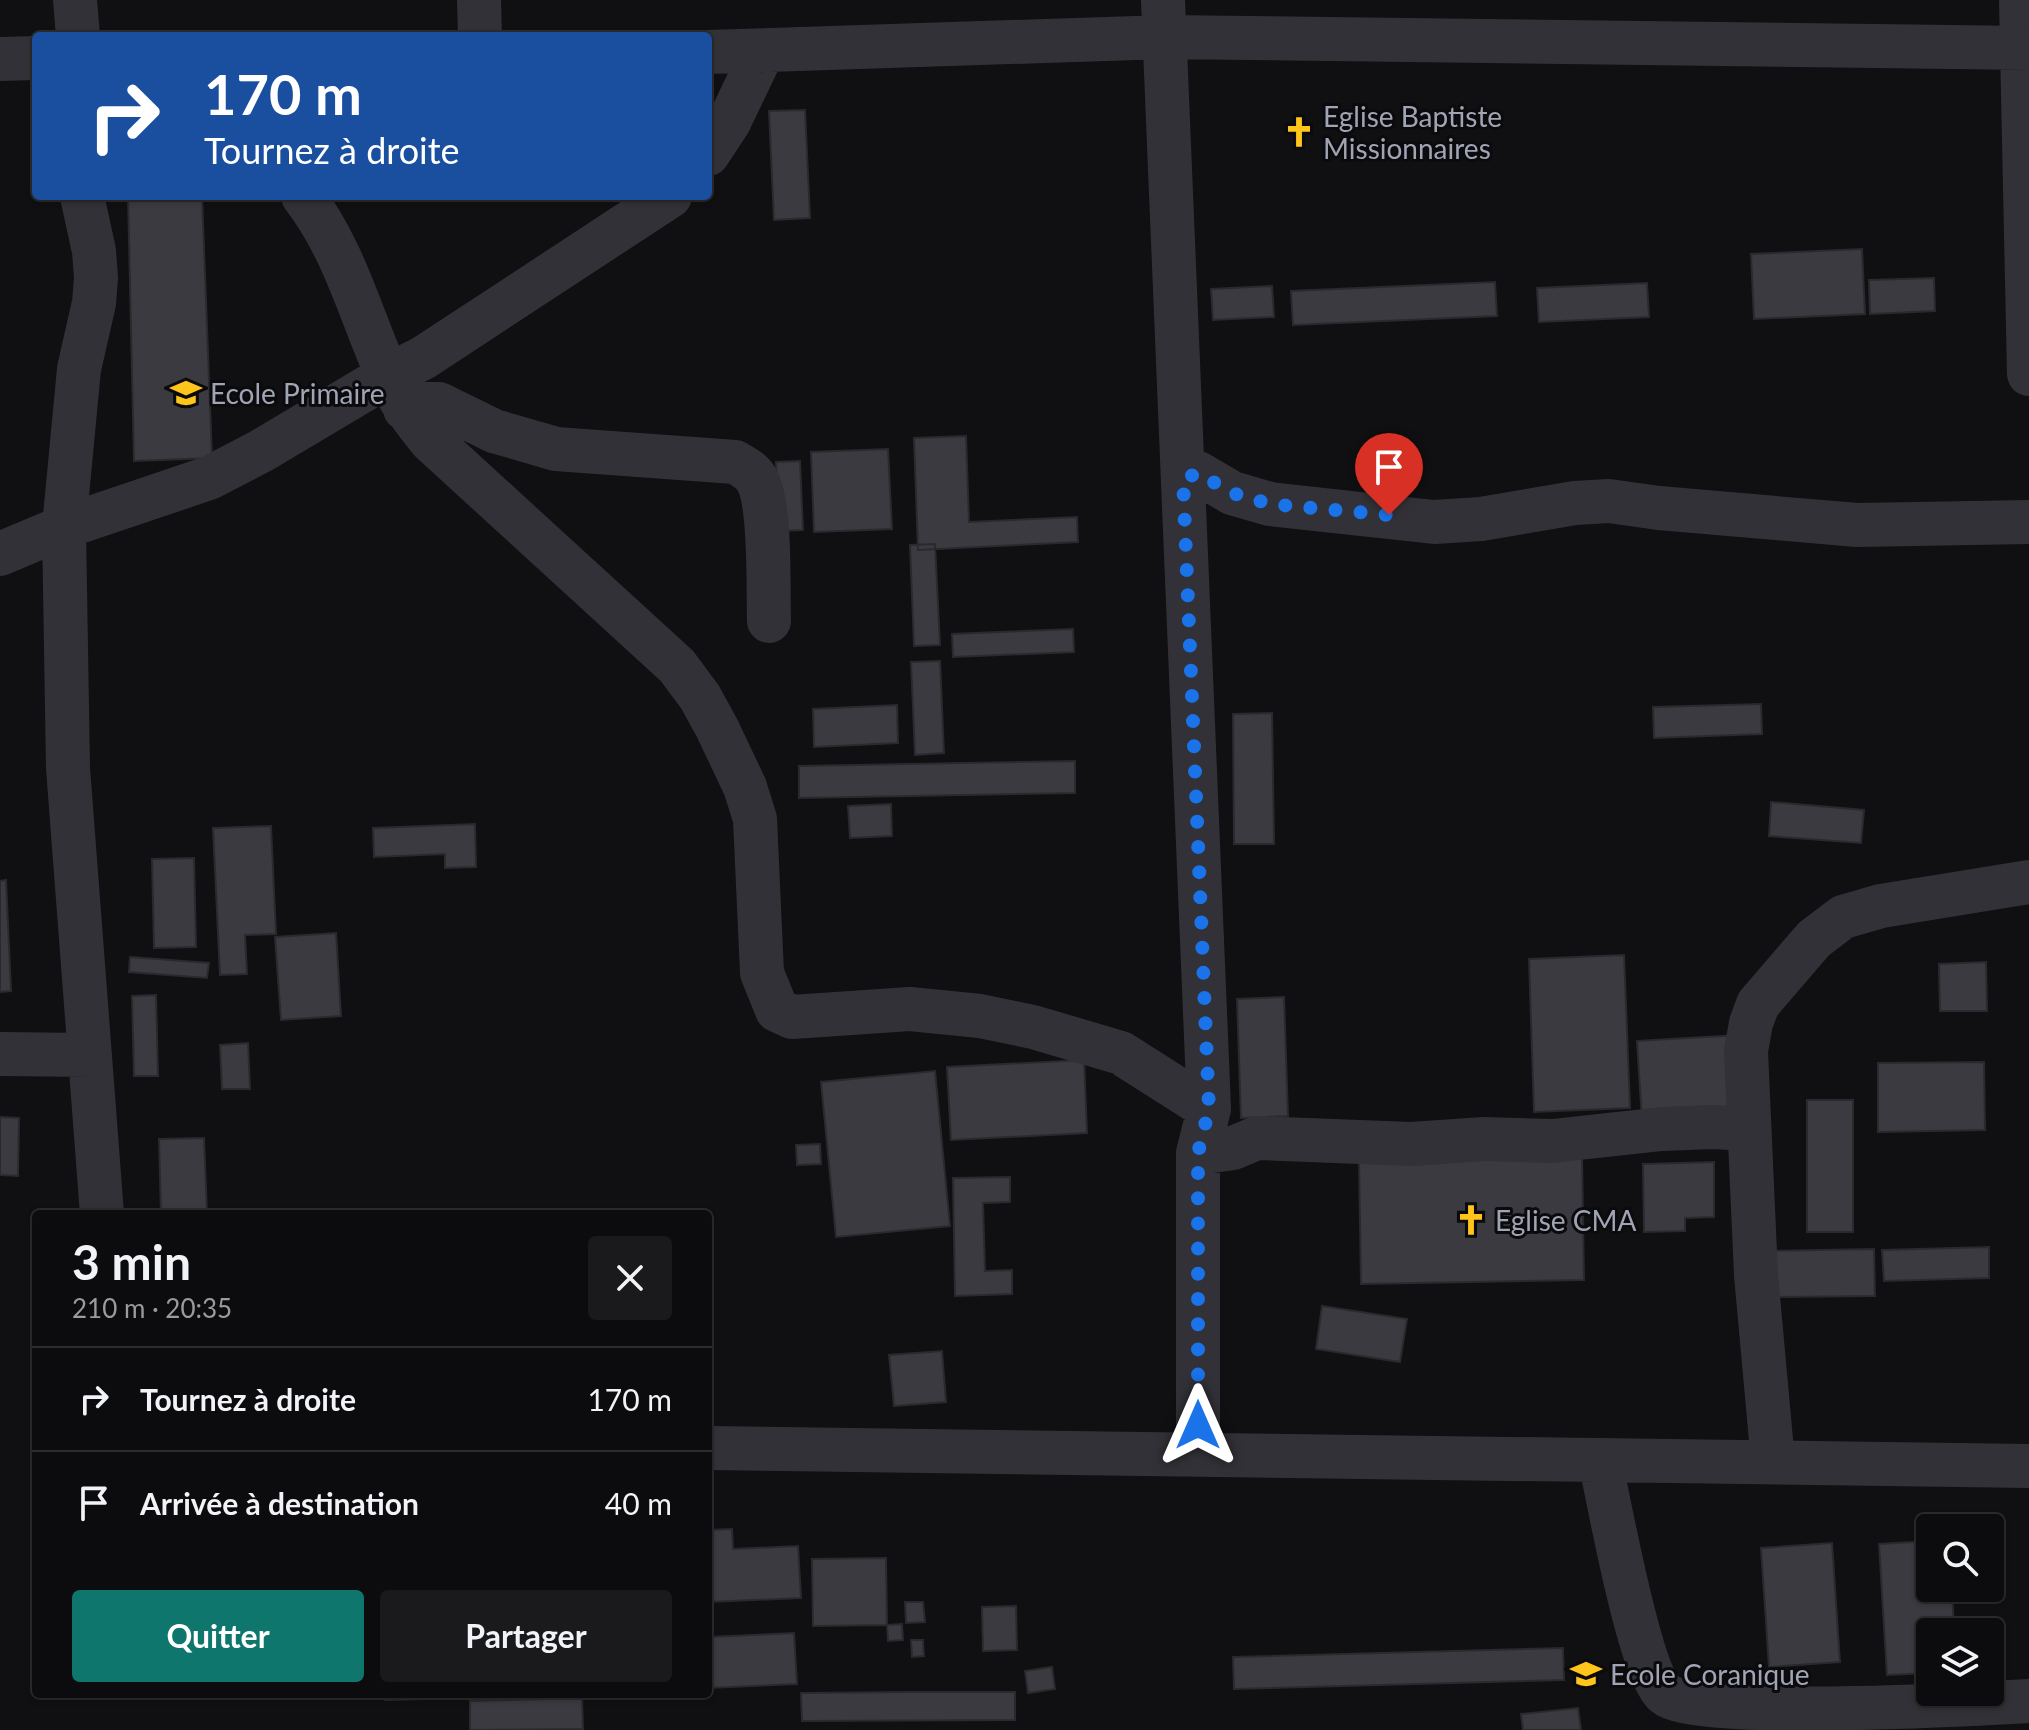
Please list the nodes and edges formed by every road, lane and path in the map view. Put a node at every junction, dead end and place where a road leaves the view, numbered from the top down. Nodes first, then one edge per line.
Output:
1 (75, 0) edge
2 (479, 0) edge
3 (2021, 0) edge
4 (1164, 18) edge
5 (78, 32) edge
6 (480, 32) edge
7 (2026, 48) edge
8 (763, 51) junction
9 (712, 52) edge
10 (32, 58) edge
11 (0, 59) edge
12 (712, 148) edge
13 (83, 200) edge
14 (306, 200) edge
15 (664, 200) edge
16 (2029, 374) edge
17 (396, 392) junction
18 (1183, 479) junction
19 (2029, 522) edge
20 (64, 527) junction
21 (0, 554) edge
22 (769, 621) dead end
23 (2029, 882) edge
24 (0, 1054) edge
25 (90, 1055) junction
26 (1209, 1109) junction
27 (1749, 1129) junction
28 (1198, 1153) junction
29 (102, 1210) edge
30 (712, 1448) edge
31 (1198, 1455) junction
32 (1600, 1460) junction
33 (1773, 1462) junction
34 (2029, 1466) edge
35 (2029, 1701) edge

1 - 5 street
2 - 6 street
3 - 7 street
4 - 7 street
4 - 8 street
4 - 18 street
7 - 16 street
8 - 9 street
8 - 12 street
10 - 11 street
13 - 20 street
14 - 17 street
15 - 17 street
17 - 20 street
17 - 22 street
17 - 26 street
18 - 19 street
18 - 26 street
20 - 21 street
20 - 25 street
23 - 27 street
24 - 25 street
25 - 29 street
26 - 28 street
27 - 28 street
27 - 33 street
28 - 31 street
30 - 31 street
31 - 32 street
32 - 33 street
32 - 35 street
33 - 34 street

